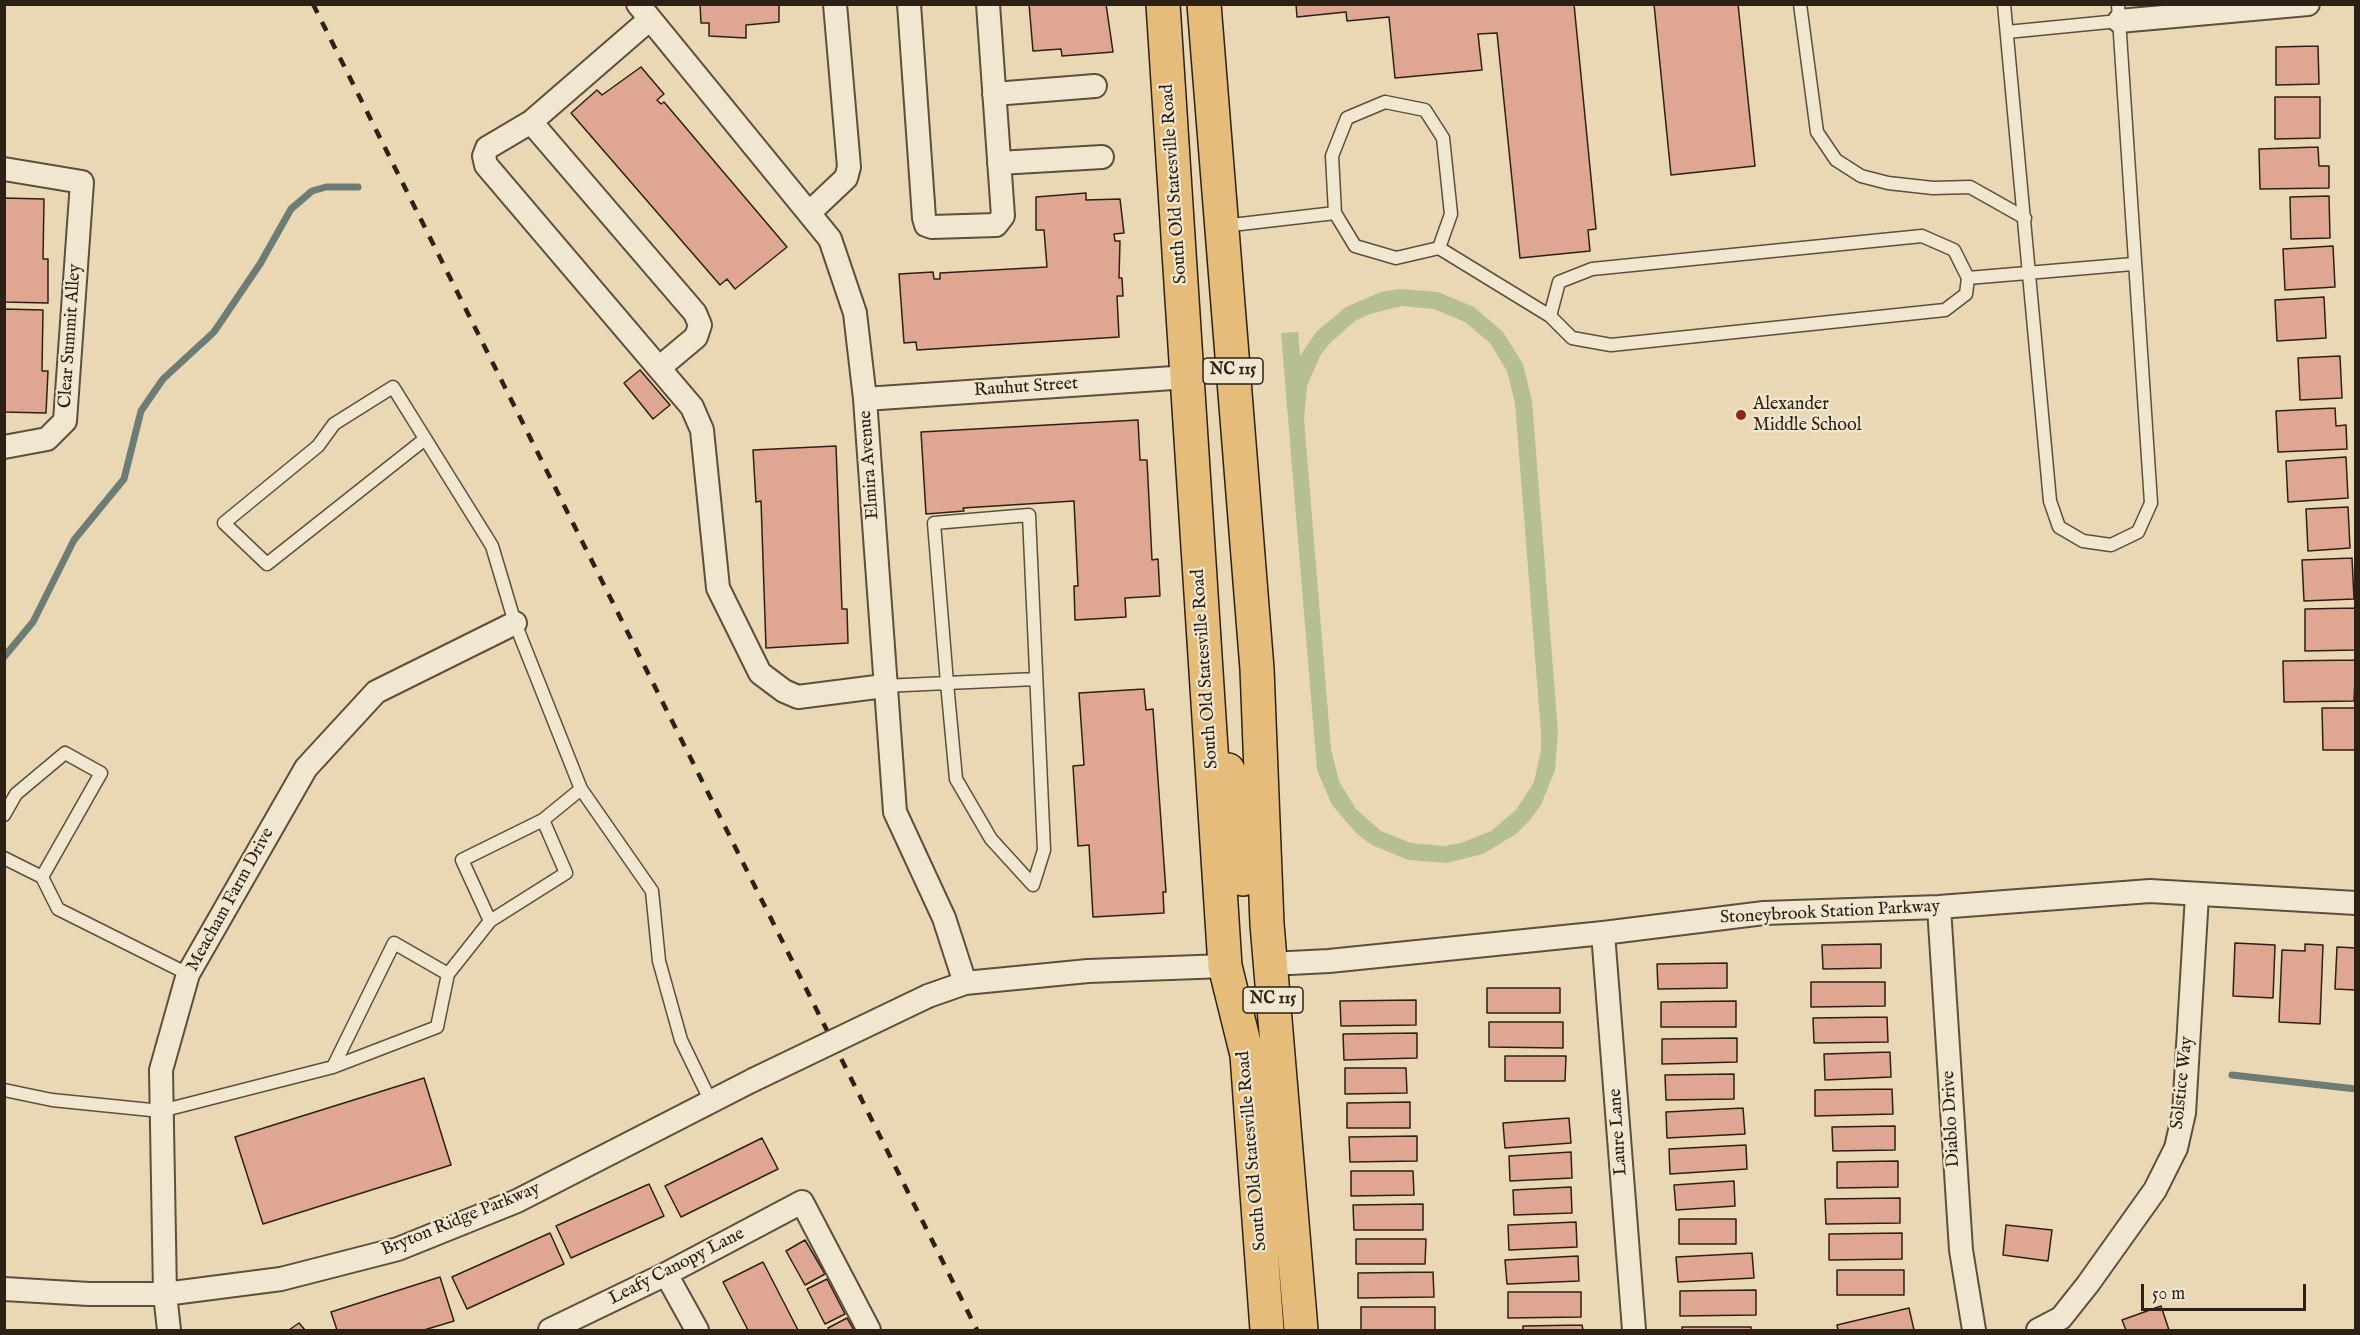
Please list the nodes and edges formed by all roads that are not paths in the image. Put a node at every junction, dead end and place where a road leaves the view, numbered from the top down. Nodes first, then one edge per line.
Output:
1 (835, 4) edge
2 (909, 4) edge
3 (988, 4) edge
4 (1162, 4) edge
5 (1204, 4) edge
6 (1800, 4) edge
7 (2004, 4) edge
8 (2308, 4) edge
9 (644, 12) edge
10 (2118, 13) edge
11 (2007, 32) junction
12 (1095, 86) dead end
13 (994, 94) junction
14 (531, 122) junction
15 (1102, 157) dead end
16 (999, 163) junction
17 (4, 169) edge
18 (809, 213) junction
19 (1335, 213) junction
20 (2025, 218) junction
21 (1221, 226) junction
22 (1439, 248) junction
23 (2133, 264) junction
24 (2030, 273) junction
25 (1968, 278) junction
26 (1550, 316) junction
27 (658, 368) junction
28 (1188, 377) junction
29 (865, 399) junction
30 (425, 439) junction
31 (4, 447) edge
32 (515, 623) junction
33 (1036, 679) junction
34 (947, 683) junction
35 (884, 686) junction
36 (1211, 744) junction
37 (581, 789) junction
38 (4, 815) edge
39 (543, 820) junction
40 (4, 858) edge
41 (42, 877) junction
42 (2197, 895) junction
43 (2355, 903) edge
44 (1939, 906) junction
45 (490, 921) junction
46 (1603, 933) junction
47 (1270, 964) junction
48 (1225, 966) junction
49 (188, 974) junction
50 (448, 974) junction
51 (965, 983) junction
52 (333, 1067) junction
53 (4, 1090) edge
54 (711, 1102) junction
55 (161, 1111) junction
56 (1295, 1251) junction
57 (666, 1274) junction
58 (4, 1288) edge
59 (165, 1294) junction
60 (555, 1329) edge
61 (169, 1330) edge
62 (697, 1330) edge
63 (870, 1330) edge
64 (1267, 1330) edge
65 (1301, 1330) edge
66 (1634, 1330) edge
67 (1974, 1330) edge
68 (2038, 1330) edge

1 - 18 street
2 - 16 street
3 - 13 street
4 - 28 main road, South Old Statesville Road / NC 115
5 - 21 main road, South Old Statesville Road / NC 115
6 - 20 lane
7 - 11 lane
8 - 10 street
9 - 14 street
9 - 18 street, Elmira Avenue
10 - 11 lane
10 - 23 lane
11 - 20 lane
12 - 13 street
13 - 16 street
14 - 27 street
14 - 27 street
15 - 16 street
17 - 31 street, Clear Summit Alley
18 - 29 street, Elmira Avenue
19 - 21 lane
19 - 22 lane
19 - 22 lane
20 - 24 lane
21 - 47 main road, South Old Statesville Road / NC 115
22 - 26 lane
23 - 24 lane
23 - 24 lane
24 - 25 lane
25 - 26 lane
25 - 26 lane
27 - 35 street
28 - 29 street, Rauhut Street
28 - 36 main road, South Old Statesville Road / NC 115
29 - 35 street, Elmira Avenue
30 - 30 lane
30 - 32 lane
32 - 37 lane
32 - 49 street, Meacham Farm Drive
33 - 34 lane
33 - 34 lane
33 - 34 lane
34 - 35 lane
35 - 51 street, Elmira Avenue
36 - 47 main road
36 - 48 main road, South Old Statesville Road / NC 115
37 - 39 lane
37 - 54 lane
38 - 41 lane
39 - 45 lane
39 - 45 lane
40 - 41 lane
41 - 49 lane
42 - 43 street, Stoneybrook Station Parkway
42 - 44 street, Stoneybrook Station Parkway
42 - 68 street, Solstice Way
44 - 46 street, Stoneybrook Station Parkway
44 - 67 street, Diablo Drive
45 - 50 lane
46 - 47 street, Stoneybrook Station Parkway
46 - 66 street, Laure Lane
47 - 56 main road, South Old Statesville Road / NC 115
48 - 51 street, Bryton Ridge Parkway
48 - 56 main road
48 - 64 main road, South Old Statesville Road / NC 115
49 - 55 street, Meacham Farm Drive
50 - 52 lane
50 - 52 lane
51 - 54 street, Bryton Ridge Parkway, bridge
52 - 55 lane
53 - 55 lane
54 - 59 street, Bryton Ridge Parkway
55 - 59 street, Meacham Farm Drive
56 - 65 main road, South Old Statesville Road / NC 115
57 - 60 street, Leafy Canopy Lane
57 - 62 street
57 - 63 street, Leafy Canopy Lane
58 - 59 street, Bryton Ridge Parkway
59 - 61 street, Meacham Farm Drive

